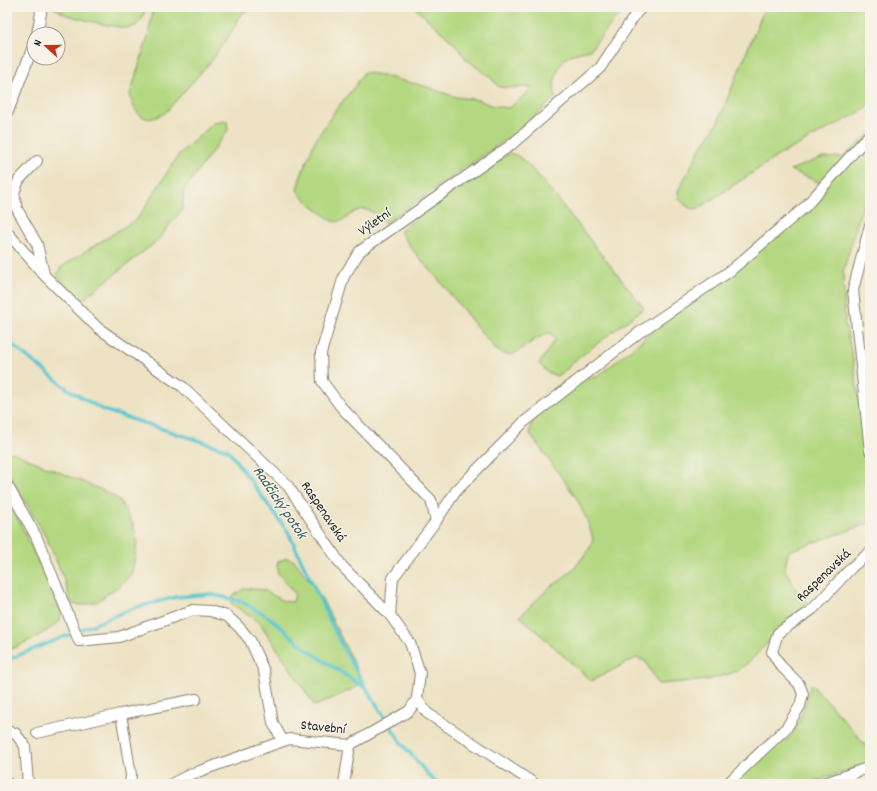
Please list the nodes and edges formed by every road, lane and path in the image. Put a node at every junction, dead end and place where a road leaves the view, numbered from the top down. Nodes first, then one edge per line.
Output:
1 (40, 7) edge
2 (643, 7) edge
3 (38, 26) edge
4 (26, 65) edge
5 (7, 114) edge
6 (870, 134) edge
7 (37, 161) dead end
8 (870, 225) edge
9 (7, 232) edge
10 (45, 276) junction
11 (870, 451) edge
12 (7, 485) edge
13 (436, 521) junction
14 (870, 552) edge
15 (390, 615) junction
16 (196, 699) dead end
17 (417, 699) junction
18 (121, 714) junction
19 (7, 731) edge
20 (37, 733) dead end
21 (282, 741) junction
22 (350, 745) junction
23 (870, 767) edge
24 (28, 784) edge
25 (130, 784) edge
26 (171, 784) edge
27 (344, 784) edge
28 (535, 784) edge
29 (727, 784) edge
30 (816, 784) edge

1 - 3 street
2 - 13 street, Výletní
4 - 5 street
6 - 13 street
7 - 10 street
8 - 11 street
9 - 10 street, Raspenavská
10 - 15 street, Raspenavská
12 - 21 street
13 - 15 street
14 - 29 street, Raspenavská
15 - 17 street, Raspenavská
16 - 18 street
17 - 22 street, Stavební
17 - 28 street
18 - 20 street
18 - 25 street
19 - 24 street
21 - 22 street, Stavební
21 - 26 street, Stavební
22 - 27 street
23 - 30 street

